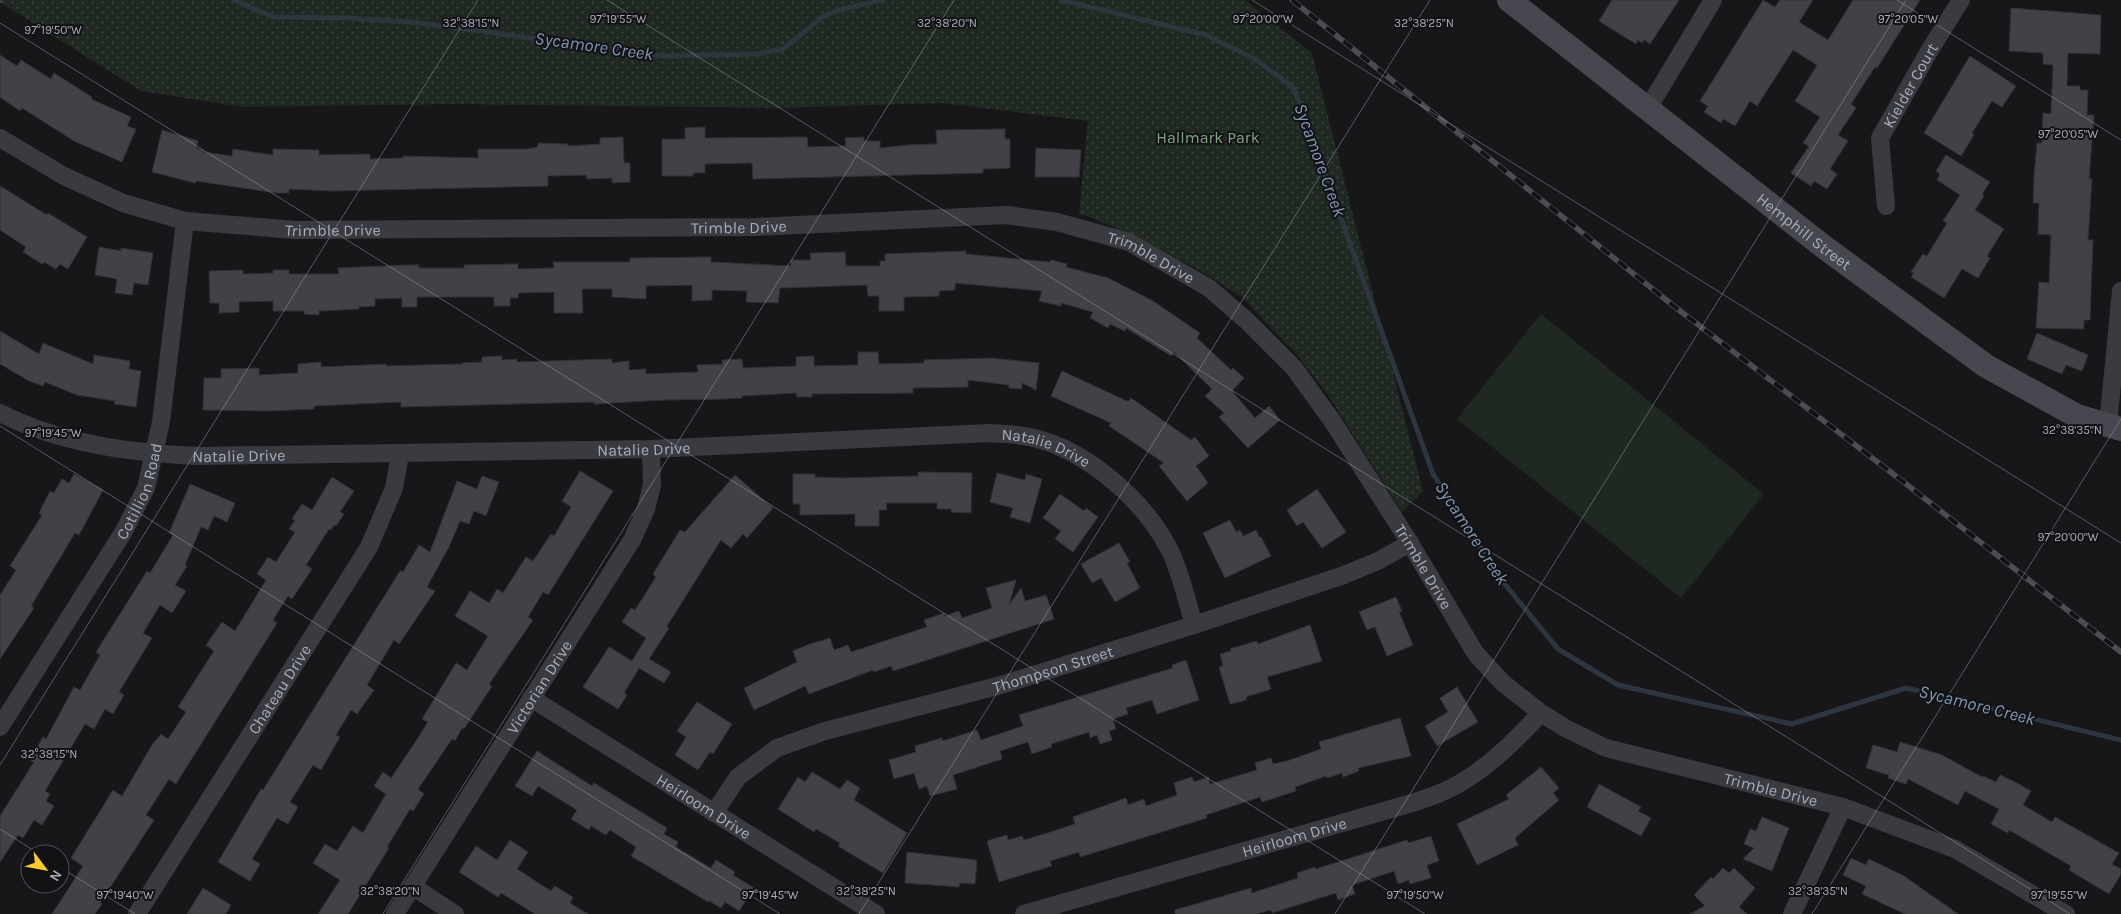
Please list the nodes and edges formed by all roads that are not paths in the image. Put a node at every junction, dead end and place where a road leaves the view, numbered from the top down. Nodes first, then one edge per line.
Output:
1 (1508, 0) edge
2 (1713, 0) edge
3 (1961, 0) edge
4 (1647, 110) junction
5 (0, 138) edge
6 (1886, 206) dead end
7 (185, 221) junction
8 (2121, 291) edge
9 (0, 413) edge
10 (2115, 427) edge
11 (651, 449) junction
12 (154, 454) junction
13 (400, 454) junction
14 (1410, 543) junction
15 (1194, 625) junction
16 (531, 698) junction
17 (1541, 713) junction
18 (0, 727) edge
19 (1843, 807) junction
20 (714, 813) junction
21 (412, 886) junction
22 (870, 913) edge
23 (137, 914) edge
24 (395, 914) edge
25 (455, 914) edge
26 (1024, 914) edge
27 (1792, 914) edge
28 (2066, 914) edge

1 - 4 street, Hemphill Street
2 - 4 street
3 - 6 street, Kielder Court
4 - 10 street, Hemphill Street
5 - 7 street, Trimble Drive
7 - 12 street, Cotillion Road
7 - 14 street, Trimble Drive
8 - 10 street
9 - 12 street, Natalie Drive
11 - 13 street, Natalie Drive
11 - 15 street, Natalie Drive
11 - 16 street, Victorian Drive
12 - 13 street, Natalie Drive
12 - 18 street, Cotillion Road
13 - 23 street, Chateau Drive
14 - 15 street, Thompson Street
14 - 17 street, Trimble Drive
15 - 20 street, Thompson Street
16 - 20 street, Heirloom Drive
16 - 21 street, Victorian Drive
17 - 19 street, Trimble Drive
17 - 26 street, Heirloom Drive
19 - 27 street
19 - 28 street, Trimble Drive
20 - 22 street, Heirloom Drive
21 - 24 street, Victorian Drive
21 - 25 street

